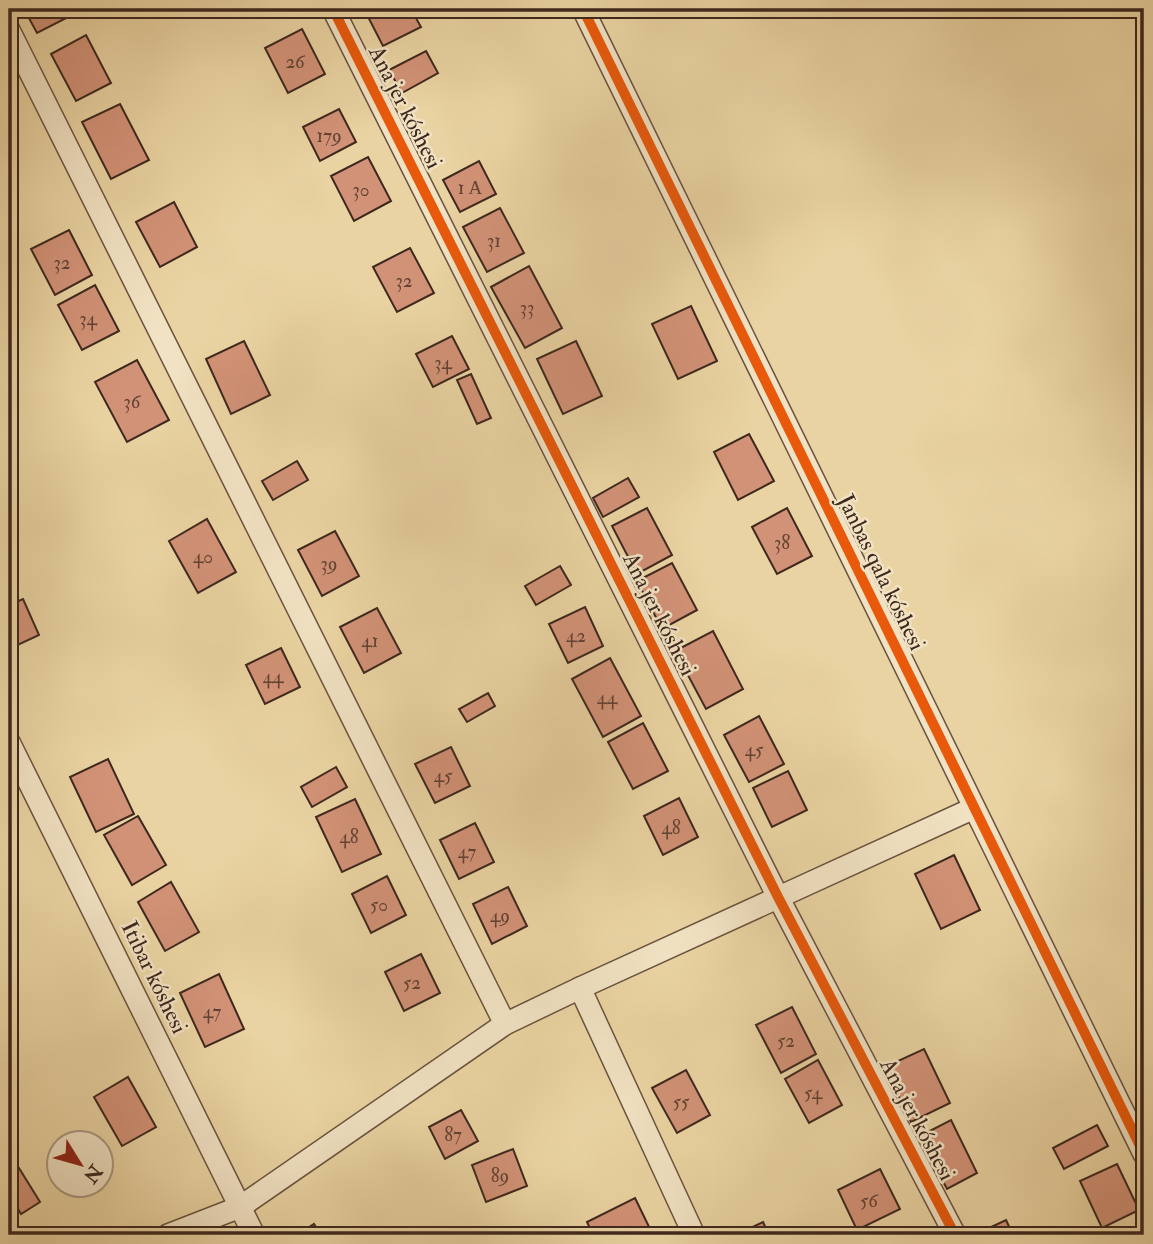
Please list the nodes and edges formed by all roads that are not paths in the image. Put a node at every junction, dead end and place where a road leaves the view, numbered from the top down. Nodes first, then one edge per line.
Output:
1 (333, 9) edge
2 (583, 9) edge
3 (9, 30) edge
4 (9, 742) edge
5 (974, 808) junction
6 (778, 897) junction
7 (580, 988) junction
8 (506, 1024) junction
9 (1144, 1154) edge
10 (240, 1208) junction
11 (168, 1235) edge
12 (254, 1235) edge
13 (694, 1235) edge
14 (955, 1235) edge

1 - 6 street, Ana jer kóshesi
2 - 5 street, Janbas qala kóshesi
3 - 8 street
4 - 10 street, Itibar kóshesi
5 - 6 street
5 - 9 street, Janbas qala kóshesi
6 - 7 street
6 - 14 street, Ana jer kóshesi
7 - 8 street
7 - 13 street
8 - 10 street
10 - 11 street
10 - 12 street, Itibar kóshesi

